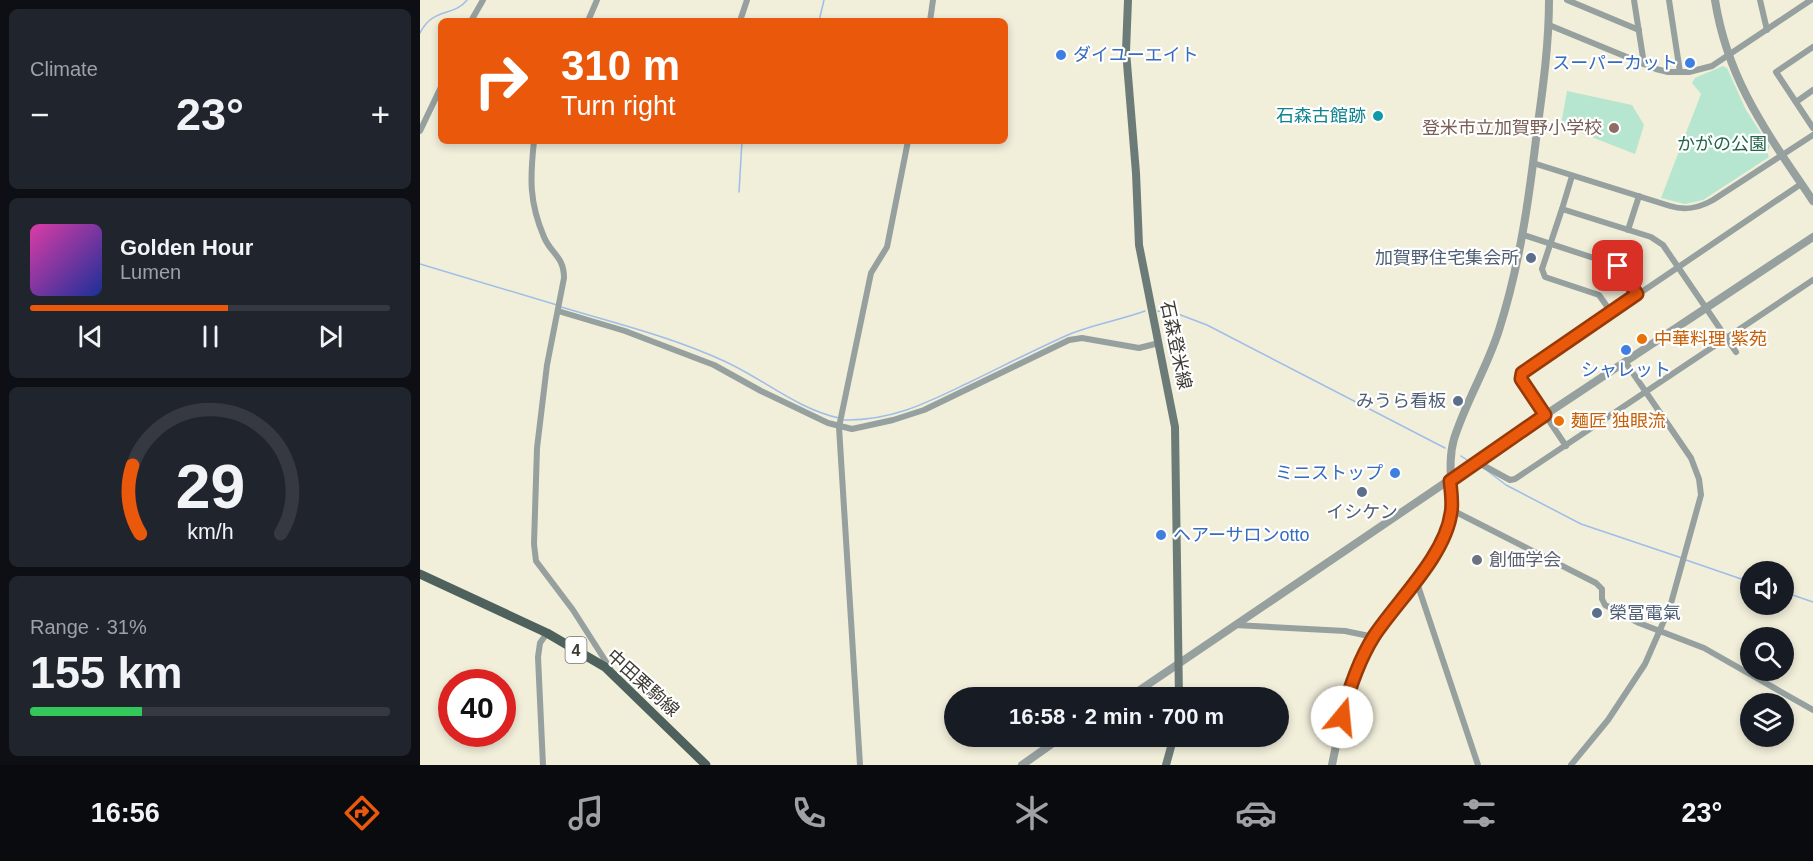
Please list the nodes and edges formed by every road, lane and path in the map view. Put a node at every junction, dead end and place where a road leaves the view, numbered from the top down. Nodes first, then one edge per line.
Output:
1 (483, 0) edge
2 (597, 0) edge
3 (747, 0) edge
4 (933, 0) edge
5 (1128, 0) edge
6 (1549, 0) edge
7 (1568, 0) edge
8 (1634, 0) edge
9 (1669, 0) edge
10 (1715, 0) edge
11 (1760, 0) edge
12 (1810, 0) edge
13 (473, 18) edge
14 (589, 18) edge
15 (742, 18) edge
16 (930, 18) edge
17 (1549, 25) junction
18 (1639, 30) junction
19 (1767, 30) junction
20 (1813, 47) edge
21 (1728, 56) junction
22 (1644, 64) junction
23 (1680, 72) junction
24 (1813, 90) edge
25 (438, 93) edge
26 (1796, 102) junction
27 (1813, 128) edge
28 (420, 131) edge
29 (1813, 135) edge
30 (534, 144) edge
31 (907, 144) edge
32 (1782, 155) junction
33 (1533, 163) junction
34 (1572, 176) junction
35 (1801, 184) junction
36 (1639, 196) junction
37 (1813, 201) edge
38 (1562, 209) junction
39 (1628, 230) junction
40 (1524, 235) junction
41 (1813, 237) edge
42 (1550, 244) junction
43 (1679, 266) junction
44 (1813, 280) edge
45 (1637, 294) junction
46 (1706, 309) junction
47 (558, 310) junction
48 (1611, 312) junction
49 (1726, 338) junction
50 (1160, 343) junction
51 (1736, 352) dead end
52 (1626, 363) junction
53 (1646, 392) junction
54 (1545, 415) junction
55 (839, 425) junction
56 (1566, 446) junction
57 (1477, 462) junction
58 (1450, 481) junction
59 (1452, 510) junction
60 (420, 574) edge
61 (1416, 580) junction
62 (1236, 625) junction
63 (1659, 631) junction
64 (547, 633) junction
65 (1374, 638) junction
66 (1177, 665) junction
67 (617, 678) junction
68 (1144, 687) edge
69 (1178, 687) edge
70 (1813, 710) edge
71 (1047, 747) edge
72 (1171, 747) edge
73 (543, 765) edge
74 (706, 765) edge
75 (860, 765) edge
76 (1022, 765) edge
77 (1166, 765) edge
78 (1332, 765) edge
79 (1478, 765) edge
80 (1571, 765) edge

1 - 13 street
2 - 14 street
3 - 15 street
4 - 16 street
5 - 50 main road, 石森登米線
6 - 17 street
7 - 18 street
8 - 18 street
9 - 23 street
10 - 21 street
11 - 19 street
12 - 19 street
17 - 22 street
17 - 33 street
18 - 22 street
19 - 21 street
20 - 26 street
21 - 23 street
21 - 32 street
22 - 23 street
24 - 26 street
25 - 28 street
26 - 27 street
29 - 32 street
30 - 47 street
31 - 55 street
32 - 35 street
32 - 36 street
33 - 34 street
33 - 40 street
34 - 36 street
34 - 38 street
35 - 37 street
35 - 43 street
36 - 39 street
38 - 39 street
38 - 42 street
39 - 43 street
40 - 42 street
40 - 58 street
41 - 46 street
42 - 45 street
42 - 48 street
43 - 45 street
43 - 46 street
44 - 49 street
45 - 48 street
46 - 49 street
46 - 52 street
47 - 55 street
47 - 67 street
48 - 54 street
49 - 51 street
49 - 53 street
50 - 55 street
50 - 66 main road, 石森登米線
52 - 53 street
52 - 54 street
53 - 56 street
53 - 63 street
54 - 56 street
54 - 57 street
55 - 75 street
56 - 57 street
57 - 58 street
58 - 59 street
58 - 62 street
59 - 61 street
59 - 63 street
60 - 64 main road, 中田栗駒線 / 4
61 - 65 street
61 - 79 street
62 - 65 street
62 - 66 street
63 - 70 street
63 - 80 street
64 - 67 main road, 中田栗駒線 / 4
64 - 73 street
65 - 78 street
66 - 68 street
66 - 69 main road, 石森登米線
67 - 74 main road, 中田栗駒線 / 4
71 - 76 street
72 - 77 main road

